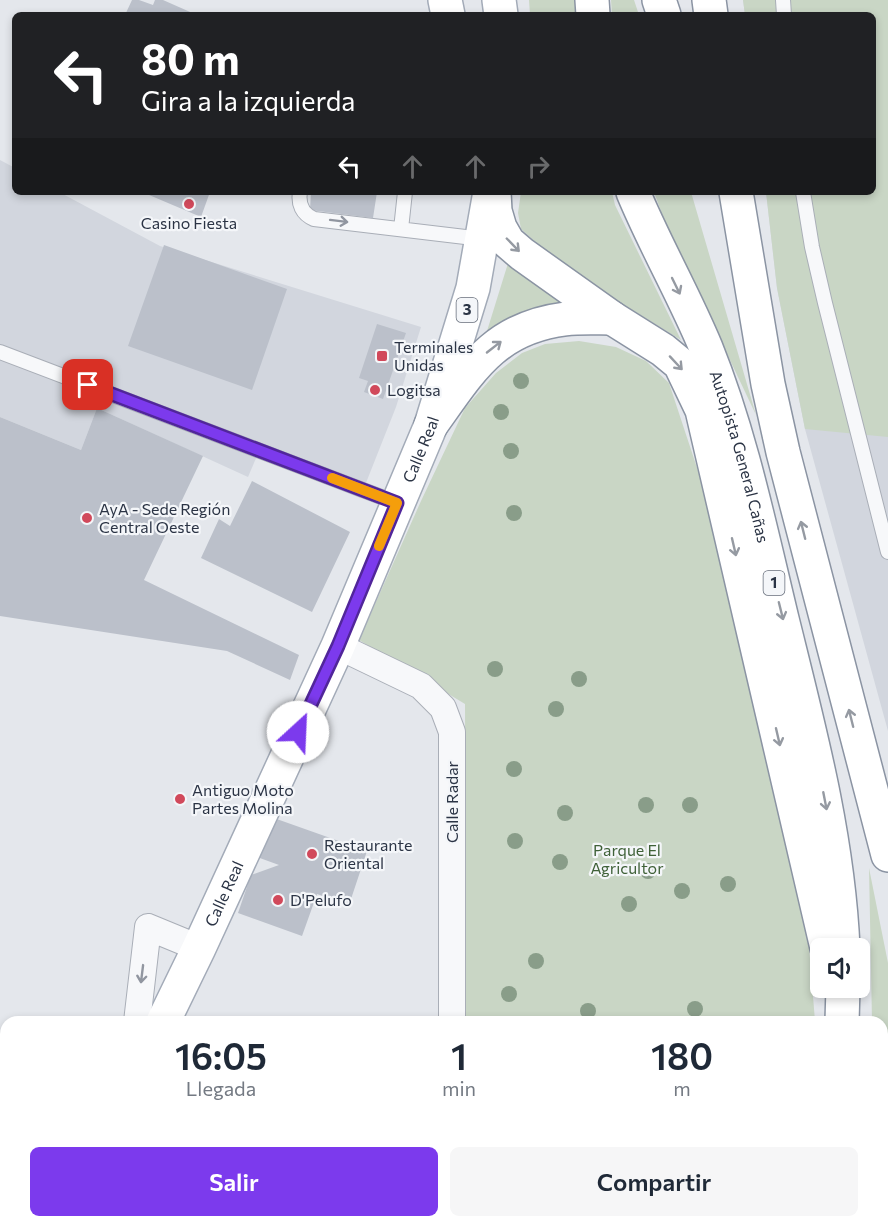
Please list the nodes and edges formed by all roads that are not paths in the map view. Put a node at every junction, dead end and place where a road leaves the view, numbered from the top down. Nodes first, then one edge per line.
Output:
1 (300, 195) edge
2 (405, 195) edge
3 (491, 195) edge
4 (492, 195) edge
5 (634, 195) edge
6 (715, 195) edge
7 (736, 195) edge
8 (803, 195) edge
9 (400, 229) junction
10 (482, 239) junction
11 (612, 318) junction
12 (0, 352) edge
13 (768, 384) junction
14 (431, 425) junction
15 (397, 503) junction
16 (888, 552) edge
17 (338, 646) junction
18 (888, 855) edge
19 (825, 938) edge
20 (843, 938) edge
21 (199, 948) junction
22 (138, 1016) edge
23 (166, 1016) edge
24 (452, 1016) edge

1 -> 9 lane
2 - 9 lane
3 - 10 main road, Calle Real / 3
4 -> 11 main road
5 -> 20 main road, Autopista General Cañas / 1
6 - 13 main road
7 - 13 main road
8 - 16 lane
9 - 10 lane
10 - 14 main road, Calle Real / 3
14 -> 11 main road
11 -> 19 main road
12 - 15 lane
18 -> 13 main road
14 - 15 main road, Calle Real / 3
15 - 17 main road, Calle Real / 3
17 - 21 main road, Calle Real / 3
17 - 24 street, Calle Radar
21 -> 22 street
21 - 23 main road, Calle Real / 3

